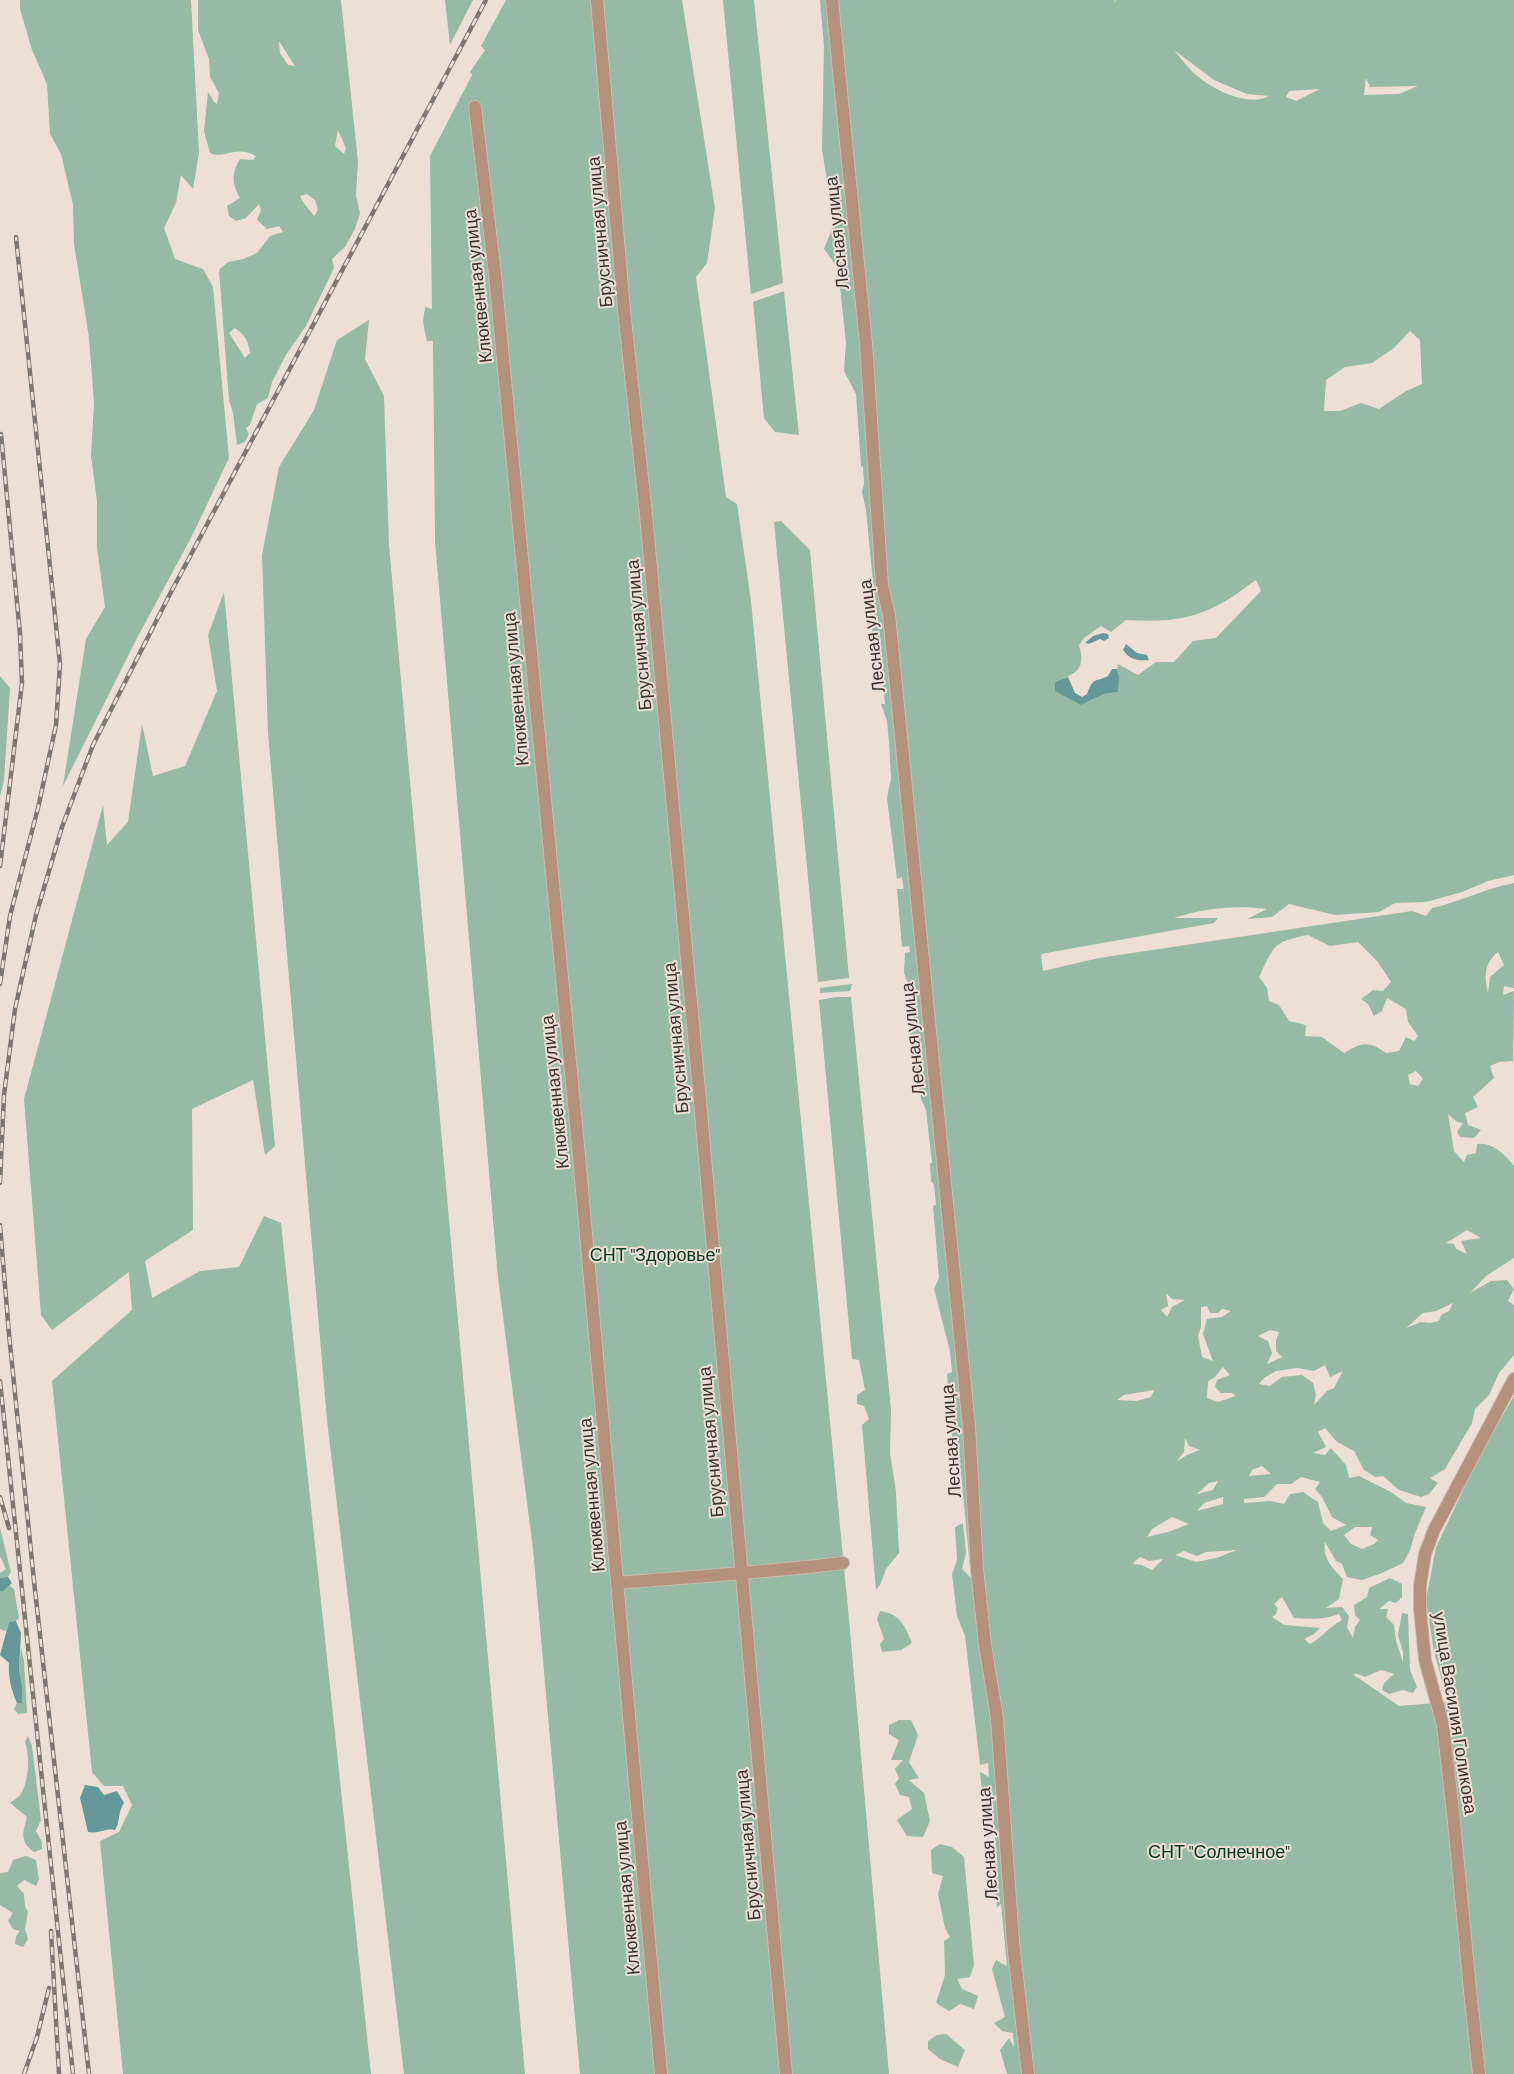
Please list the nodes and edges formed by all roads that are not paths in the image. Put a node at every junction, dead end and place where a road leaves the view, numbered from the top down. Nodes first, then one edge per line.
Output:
1 (597, 0) edge
2 (832, 0) edge
3 (475, 107) dead end
4 (1514, 1379) edge
5 (843, 1563) dead end
6 (740, 1572) junction
7 (617, 1583) junction
8 (661, 2074) edge
9 (786, 2074) edge
10 (1028, 2074) edge
11 (1479, 2074) edge

1 - 6 street, Брусничная улица
2 - 10 street, Лесная улица
3 - 7 street, Клюквенная улица
4 - 11 street, улица Василия Голикова
5 - 6 street
6 - 7 street
6 - 9 street, Брусничная улица
7 - 8 street, Клюквенная улица

